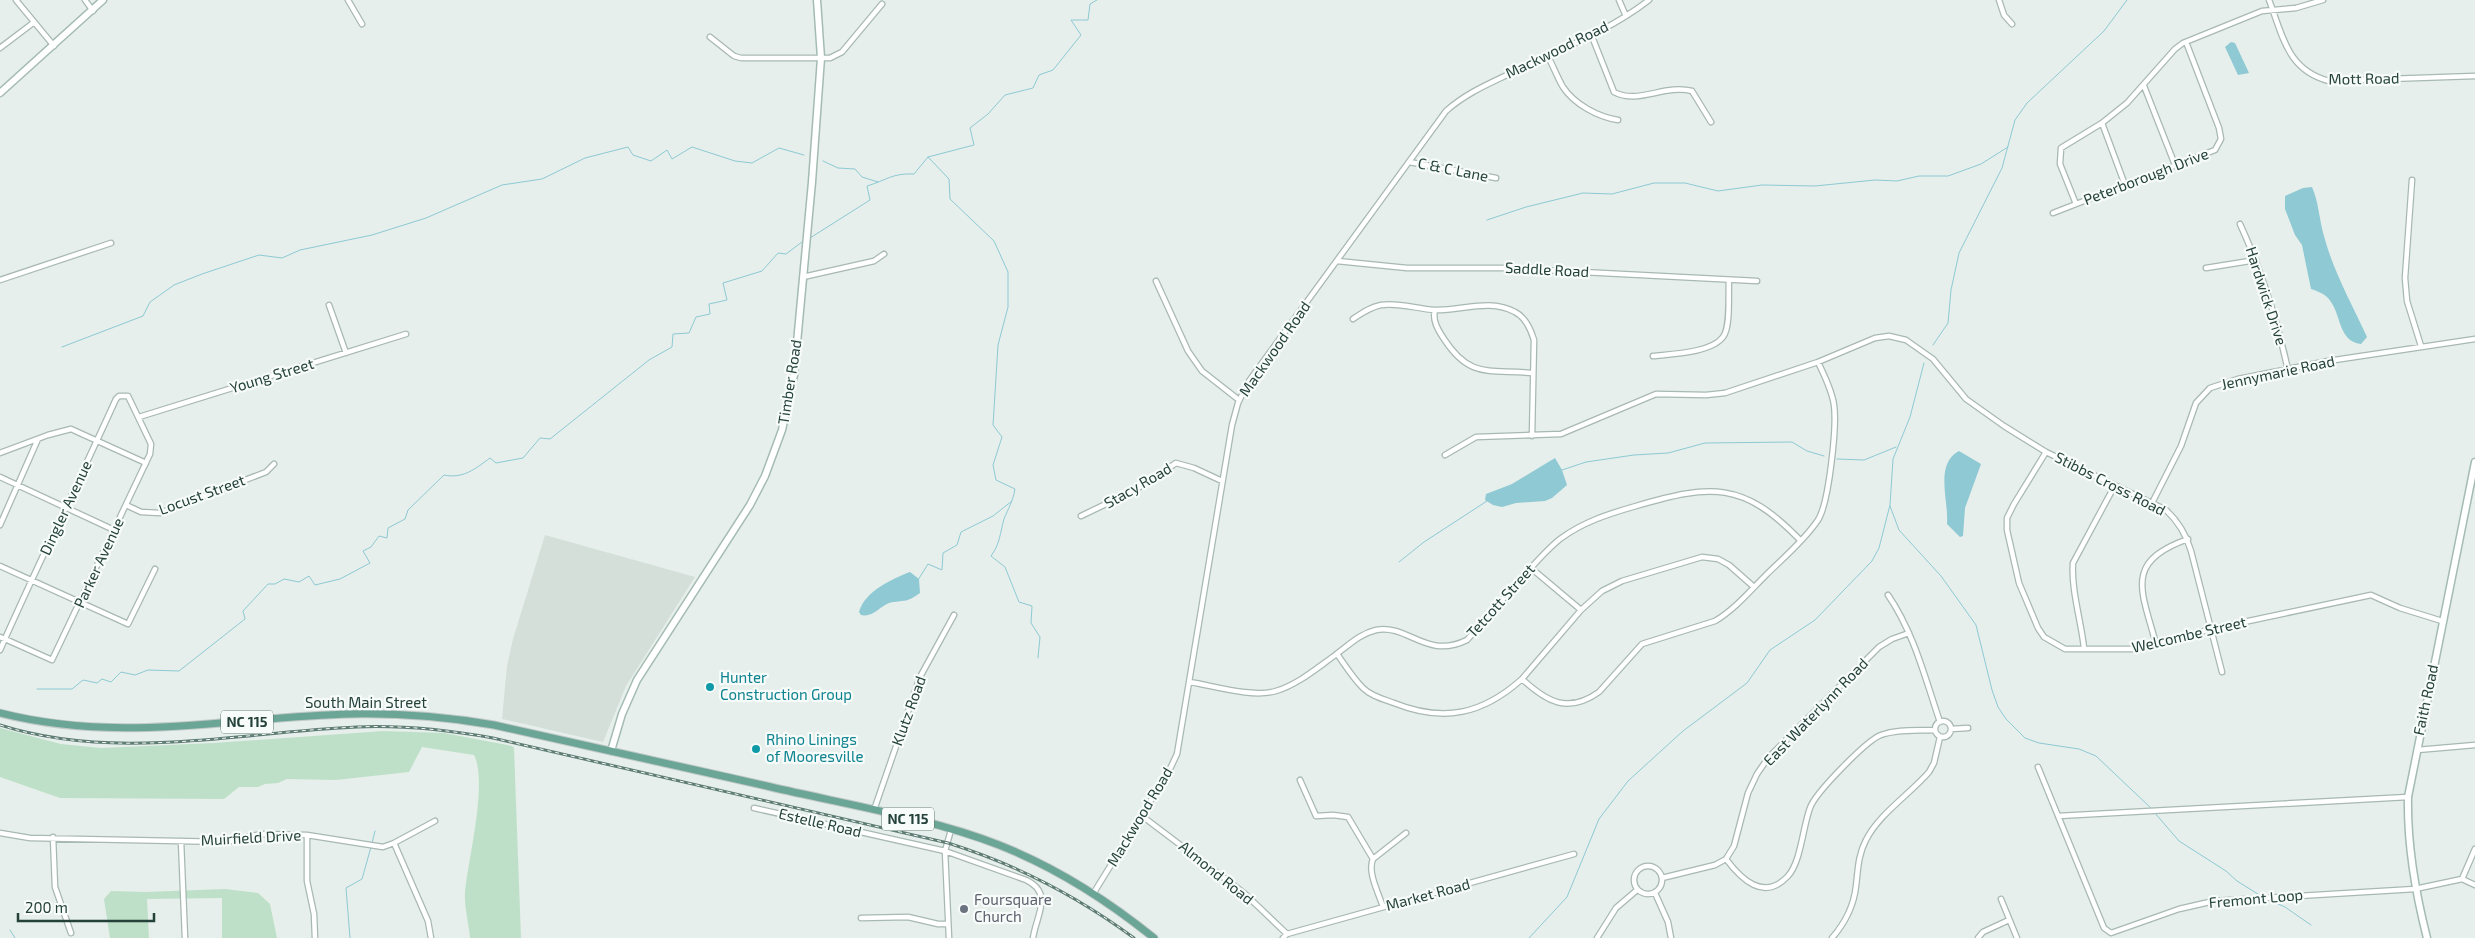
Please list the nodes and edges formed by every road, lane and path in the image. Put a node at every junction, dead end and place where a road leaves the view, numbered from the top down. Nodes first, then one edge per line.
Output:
1 (16, 0) edge
2 (84, 0) edge
3 (102, 0) edge
4 (348, 0) edge
5 (817, 0) edge
6 (1619, 0) edge
7 (1649, 0) edge
8 (1999, 0) edge
9 (2269, 0) edge
10 (2323, 0) edge
11 (882, 4) dead end
12 (2272, 8) junction
13 (93, 10) junction
14 (1626, 16) junction
15 (33, 23) junction
16 (362, 24) dead end
17 (2012, 24) dead end
18 (1591, 34) junction
19 (710, 37) dead end
20 (2186, 42) junction
21 (54, 46) junction
22 (0, 48) edge
23 (1547, 55) junction
24 (821, 58) junction
25 (2475, 76) edge
26 (2144, 86) junction
27 (0, 93) edge
28 (1618, 120) dead end
29 (1711, 122) dead end
30 (2102, 123) junction
31 (1409, 162) junction
32 (2176, 165) junction
33 (1496, 178) dead end
34 (2412, 180) dead end
35 (2126, 185) junction
36 (2076, 204) junction
37 (2053, 213) dead end
38 (2240, 224) dead end
39 (111, 243) dead end
40 (884, 254) dead end
41 (2256, 260) junction
42 (1337, 261) junction
43 (2206, 268) dead end
44 (803, 277) junction
45 (0, 280) edge
46 (1729, 280) junction
47 (1757, 281) dead end
48 (1156, 282) dead end
49 (329, 305) dead end
50 (1435, 310) junction
51 (1354, 319) dead end
52 (406, 334) dead end
53 (2475, 339) edge
54 (2421, 346) junction
55 (346, 353) junction
56 (1653, 356) dead end
57 (1818, 362) junction
58 (2288, 370) junction
59 (1532, 373) junction
60 (1239, 400) junction
61 (139, 417) junction
62 (1532, 436) junction
63 (38, 439) junction
64 (97, 441) junction
65 (2046, 452) junction
66 (0, 453) edge
67 (1445, 455) dead end
68 (2475, 462) edge
69 (146, 463) junction
70 (274, 464) dead end
71 (0, 477) edge
72 (1222, 481) junction
73 (2473, 481) edge
74 (2115, 485) junction
75 (18, 486) junction
76 (2152, 503) junction
77 (126, 506) junction
78 (66, 508) junction
79 (1082, 516) dead end
80 (0, 525) edge
81 (114, 530) junction
82 (2188, 539) junction
83 (1800, 540) junction
84 (0, 566) edge
85 (1531, 568) junction
86 (155, 569) dead end
87 (33, 581) junction
88 (1754, 587) junction
89 (1888, 595) dead end
90 (80, 602) junction
91 (1581, 610) junction
92 (954, 615) dead end
93 (2442, 621) junction
94 (2212, 629) junction
95 (1909, 633) junction
96 (2, 638) edge
97 (2156, 644) junction
98 (2084, 648) junction
99 (0, 650) edge
100 (1337, 654) junction
101 (2222, 672) dead end
102 (1522, 679) junction
103 (1190, 682) junction
104 (0, 714) edge
105 (1940, 722) junction
106 (1968, 728) dead end
107 (1951, 729) junction
108 (1934, 730) junction
109 (1940, 737) junction
110 (2475, 745) edge
111 (2416, 750) junction
112 (611, 751) junction
113 (2038, 767) dead end
114 (1300, 780) dead end
115 (2408, 797) junction
116 (754, 808) dead end
117 (874, 811) junction
118 (1142, 816) junction
119 (2058, 816) junction
120 (435, 821) dead end
121 (951, 830) junction
122 (0, 833) edge
123 (1406, 833) dead end
124 (307, 835) junction
125 (53, 837) junction
126 (182, 841) junction
127 (394, 844) junction
128 (2475, 849) edge
129 (945, 851) junction
130 (1574, 854) dead end
131 (1374, 859) junction
132 (1726, 859) junction
133 (1662, 878) junction
134 (2462, 879) junction
135 (2475, 885) edge
136 (2415, 889) junction
137 (1637, 890) junction
138 (1655, 893) junction
139 (1094, 894) junction
140 (2001, 899) dead end
141 (1382, 907) junction
142 (861, 918) dead end
143 (2009, 920) junction
144 (948, 924) junction
145 (71, 933) dead end
146 (1287, 934) junction
147 (185, 938) edge
148 (315, 938) edge
149 (431, 938) edge
150 (949, 938) edge
151 (1033, 938) edge
152 (1154, 938) edge
153 (1283, 938) edge
154 (1597, 938) edge
155 (1670, 938) edge
156 (1832, 938) edge
157 (1978, 938) edge
158 (2017, 938) edge
159 (2427, 938) edge

1 - 15 street
2 - 13 street
3 - 13 street
4 - 16 street
5 - 24 street, Timber Road
6 - 14 street
7 - 14 street, Mackwood Road
8 - 17 street
9 - 12 street, Mott Road
10 - 12 street
11 - 24 street
12 - 20 street
12 - 25 street, Mott Road
13 - 21 street
14 - 18 street, Mackwood Road
15 - 21 street
15 - 22 street
18 - 23 street, Mackwood Road
18 - 29 street
19 - 24 street
20 - 26 street
20 - 32 street, Peterborough Drive
21 - 27 street
23 - 28 street
23 - 31 street, Mackwood Road
24 - 44 street, Timber Road
26 - 30 street
26 - 32 street
30 - 35 street
30 - 36 street
31 - 33 street, C & C Lane
31 - 42 street, Mackwood Road
32 - 35 street, Peterborough Drive
34 - 54 street
35 - 36 street, Peterborough Drive
36 - 37 street, Peterborough Drive
38 - 41 street, Hardwick Drive
39 - 45 street
40 - 44 street
41 - 43 street
41 - 58 street, Hardwick Drive
42 - 46 street, Saddle Road
42 - 60 street, Mackwood Road
44 - 112 street, Timber Road
46 - 47 street, Saddle Road
46 - 56 street
48 - 60 street
49 - 55 street
50 - 51 street
50 - 59 street
50 - 59 street
52 - 55 street, Young Street
53 - 54 street, Jennymarie Road
54 - 58 street, Jennymarie Road
55 - 61 street, Young Street
57 - 62 street, Stibbs Cross Road
57 - 65 street, Stibbs Cross Road
57 - 83 street
58 - 76 street, Jennymarie Road
59 - 62 street
60 - 72 street, Mackwood Road
61 - 64 street, Dingler Avenue
61 - 69 street, Parker Avenue
62 - 67 street, Stibbs Cross Road
63 - 64 street
63 - 66 street
63 - 75 street
64 - 69 street
64 - 78 street, Dingler Avenue
65 - 74 street, Stibbs Cross Road
65 - 98 street, Welcombe Street
68 - 73 street, Faith Road
69 - 77 street, Parker Avenue
70 - 77 street, Locust Street
71 - 75 street
72 - 79 street, Stacy Road
72 - 103 street, Mackwood Road
73 - 93 street, Faith Road
74 - 76 street, Stibbs Cross Road
74 - 98 street
75 - 78 street
75 - 80 street
76 - 82 street, Stibbs Cross Road
77 - 81 street, Parker Avenue
78 - 81 street
78 - 87 street, Dingler Avenue
81 - 90 street, Parker Avenue
82 - 94 street, Stibbs Cross Road
82 - 97 street
83 - 85 street, Tetcott Street
83 - 88 street
84 - 87 street
85 - 91 street
85 - 100 street, Tetcott Street
86 - 90 street
87 - 90 street
87 - 96 street, Dingler Avenue
88 - 91 street
88 - 102 street
89 - 95 street
90 - 96 street, Parker Avenue
91 - 102 street
92 - 117 street, Klutz Road
93 - 94 street, Welcombe Street
93 - 111 street, Faith Road
94 - 97 street, Welcombe Street
94 - 101 street, Stibbs Cross Road
95 - 105 street
95 - 132 street, East Waterlynn Road
96 - 99 street, Dingler Avenue
97 - 98 street, Welcombe Street
100 - 102 street
100 - 103 street, Tetcott Street
103 - 118 street, Mackwood Road
104 - 112 main road, South Main Street / NC 115
105 - 107 street
105 - 108 street
106 - 107 street
107 - 109 street
108 - 109 street
108 - 132 street
109 - 156 street
110 - 111 street
111 - 115 street, Faith Road
112 - 117 main road, NC 115
113 - 119 street, Fremont Loop
114 - 131 street
115 - 119 street
115 - 136 street, Faith Road
116 - 129 street, Estelle Road
117 - 121 main road, NC 115
118 - 139 street, Mackwood Road
118 - 146 street, Almond Road
119 - 136 street, Fremont Loop
120 - 127 street, Muirfield Drive
121 - 129 street
121 - 139 main road, NC 115
122 - 125 street, Muirfield Drive
123 - 131 street
124 - 126 street, Muirfield Drive
124 - 127 street, Muirfield Drive
124 - 148 street
125 - 126 street, Muirfield Drive
125 - 145 street
126 - 147 street
127 - 149 street
128 - 134 street
129 - 144 street
129 - 151 street, Estelle Road
130 - 141 street, Market Road
131 - 141 street
132 - 133 street
133 - 137 street
133 - 138 street
134 - 135 street
134 - 136 street
136 - 159 street, Faith Road
137 - 138 street
137 - 154 street
138 - 155 street
139 - 152 main road, NC 115
140 - 143 street
141 - 146 street, Market Road
142 - 144 street
143 - 157 street
143 - 158 street
144 - 150 street
146 - 153 street, Market Road

